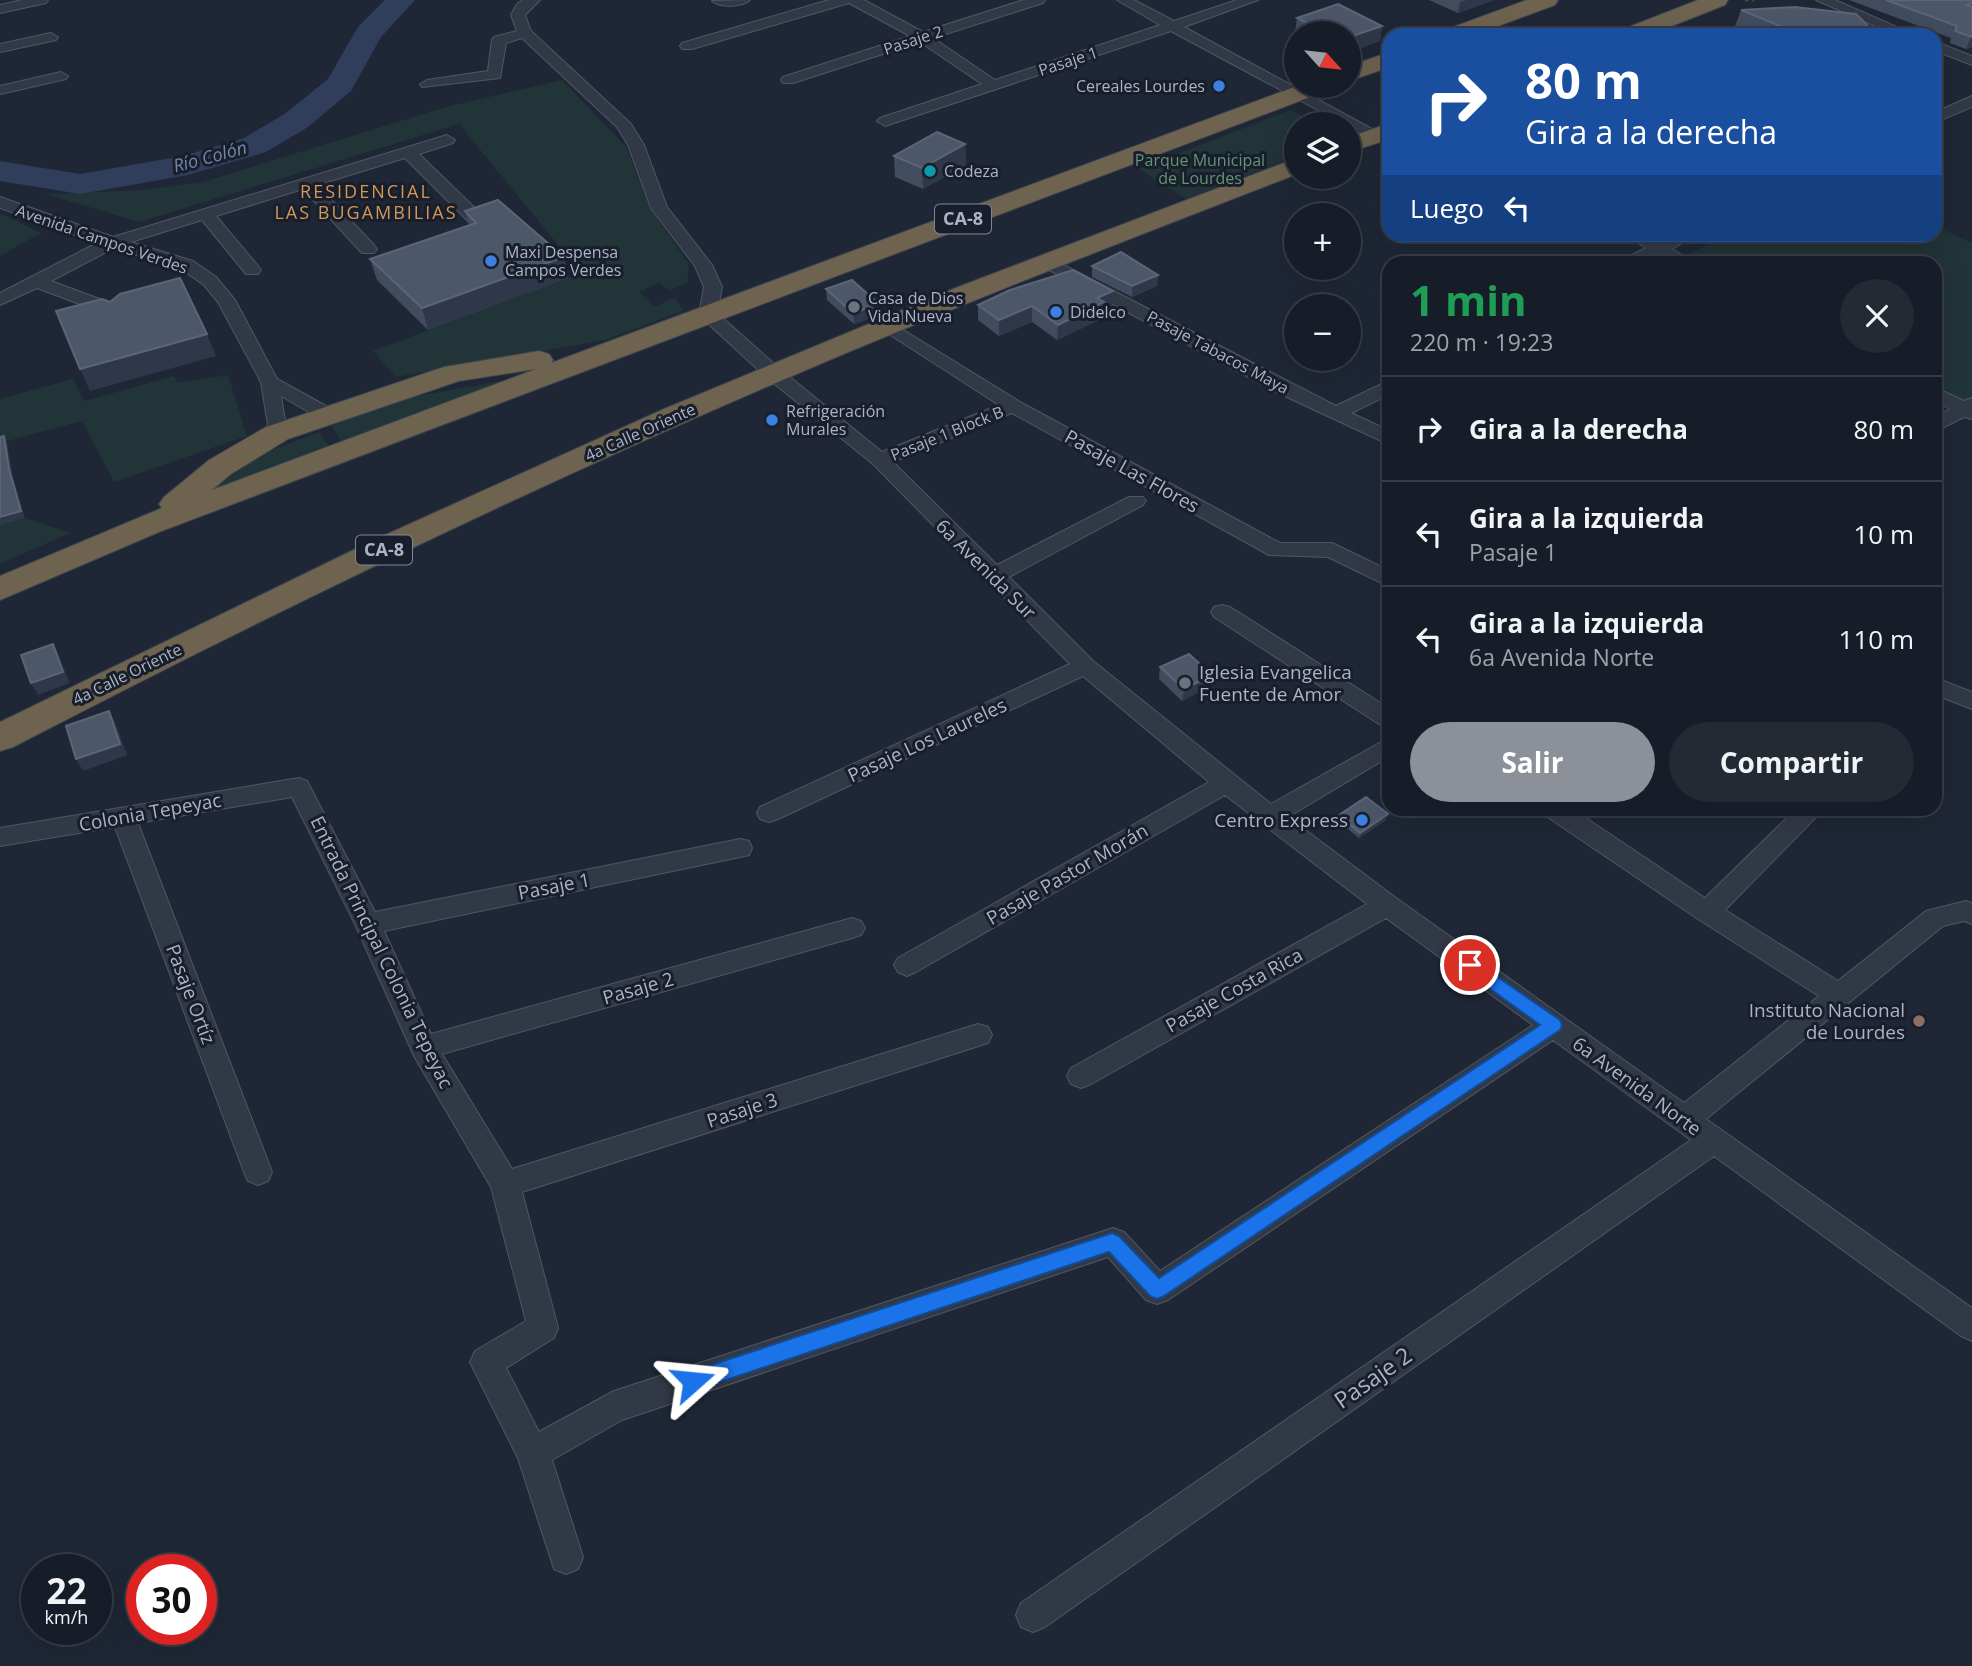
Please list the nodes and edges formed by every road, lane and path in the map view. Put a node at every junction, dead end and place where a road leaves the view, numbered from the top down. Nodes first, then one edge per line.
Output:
1 (41, 0) edge
2 (533, 0) edge
3 (743, 0) edge
4 (844, 0) edge
5 (854, 0) edge
6 (1038, 0) edge
7 (1124, 0) edge
8 (1251, 0) edge
9 (1547, 0) edge
10 (1717, 0) edge
11 (1745, 0) edge
12 (1754, 0) edge
13 (1823, 0) edge
14 (719, 1) edge
15 (0, 9) edge
16 (1173, 27) junction
17 (1472, 28) edge
18 (1647, 28) edge
19 (1891, 28) edge
20 (525, 33) junction
21 (51, 37) dead end
22 (922, 37) junction
23 (687, 46) dead end
24 (0, 48) edge
25 (1942, 48) edge
26 (1972, 61) edge
27 (1382, 62) edge
28 (1362, 69) edge
29 (61, 76) dead end
30 (1284, 78) edge
31 (788, 80) dead end
32 (427, 84) dead end
33 (993, 85) junction
34 (0, 90) edge
35 (1284, 98) edge
36 (1323, 98) edge
37 (1972, 101) edge
38 (1942, 115) edge
39 (885, 121) dead end
40 (1382, 132) edge
41 (447, 140) dead end
42 (1361, 140) edge
43 (408, 152) junction
44 (1284, 170) edge
45 (307, 184) junction
46 (0, 202) edge
47 (207, 215) junction
48 (475, 218) edge
49 (1646, 242) edge
50 (1672, 242) edge
51 (110, 243) junction
52 (368, 249) dead end
53 (1658, 249) junction
54 (1644, 256) edge
55 (1672, 256) edge
56 (1048, 262) junction
57 (252, 270) dead end
58 (36, 281) junction
59 (0, 300) edge
60 (708, 314) junction
61 (118, 316) edge
62 (887, 325) junction
63 (608, 352) junction
64 (773, 373) junction
65 (270, 382) junction
66 (1382, 390) edge
67 (1942, 397) edge
68 (1013, 405) junction
69 (1969, 408) edge
70 (1338, 412) junction
71 (328, 415) junction
72 (1942, 422) edge
73 (277, 433) junction
74 (1382, 435) edge
75 (880, 460) junction
76 (1136, 501) dead end
77 (148, 525) junction
78 (993, 576) junction
79 (1382, 576) edge
80 (0, 589) edge
81 (1222, 612) dead end
82 (1085, 666) junction
83 (1942, 688) edge
84 (1972, 701) edge
85 (1382, 715) edge
86 (0, 738) edge
87 (1382, 750) edge
88 (1226, 783) junction
89 (299, 787) joint
90 (769, 813) dead end
91 (1271, 816) junction
92 (1564, 816) edge
93 (1805, 816) edge
94 (124, 817) junction
95 (0, 837) edge
96 (740, 848) dead end
97 (1387, 905) junction
98 (1707, 912) junction
99 (1969, 912) edge
100 (368, 924) junction
101 (852, 928) dead end
102 (907, 965) dead end
103 (1840, 995) junction
104 (1553, 1025) junction
105 (978, 1035) dead end
106 (424, 1048) junction
107 (1081, 1076) dead end
108 (1684, 1120) junction
109 (1713, 1141) junction
110 (258, 1172) dead end
111 (505, 1184) junction
112 (1972, 1326) edge
113 (533, 1453) junction
114 (566, 1557) dead end
115 (1033, 1615) dead end

1 - 15 street
2 - 20 street
3 - 14 street
4 - 23 street
5 - 22 street
6 - 22 street, Pasaje 2
7 - 16 street
8 - 16 street, Pasaje 1
9 - 17 highway
10 - 18 highway
11 - 12 path
13 - 19 street
16 - 30 street
16 - 33 street, Pasaje 1
20 - 32 street
20 - 60 street
21 - 24 street
22 - 31 street, Pasaje 2
22 - 33 street
25 - 26 street
27 - 28 highway
29 - 34 street
33 - 39 street, Pasaje 1
35 - 60 highway, CA-8
36 - 40 street
37 - 38 street
40 - 42 highway
41 - 43 street
43 - 45 street
43 - 48 street
44 - 56 highway, 4a Calle Oriente / CA-8
45 - 47 street
45 - 52 street
46 - 51 street, Avenida Campos Verdes
47 - 51 street
47 - 57 street
49 - 53 street
50 - 53 street
51 - 58 street
51 - 65 street, Avenida Campos Verdes
53 - 54 street
53 - 55 street
56 - 62 highway, 4a Calle Oriente / CA-8
56 - 70 street, Pasaje Tabacos Maya
58 - 59 street
58 - 61 street
60 - 63 highway, CA-8
60 - 64 street, 6a Avenida Sur
62 - 64 highway, 4a Calle Oriente / CA-8
62 - 68 street, Pasaje Las Flores
63 - 71 highway
63 - 77 highway, CA-8
64 - 75 street, 6a Avenida Sur
64 - 86 highway, 4a Calle Oriente / CA-8
65 - 71 street
65 - 73 street, Avenida Campos Verdes
66 - 70 street
67 - 69 street
68 - 75 street, Pasaje 1 Block B
68 - 79 street, Pasaje Las Flores
69 - 72 street
70 - 74 street, Pasaje Tabacos Maya
71 - 73 highway
73 - 77 highway
75 - 78 street, 6a Avenida Sur
76 - 78 street
77 - 80 highway, CA-8
78 - 82 street, 6a Avenida Sur
81 - 85 street
82 - 88 street, 6a Avenida Sur
82 - 90 street, Pasaje Los Laureles
83 - 84 street
87 - 91 street
88 - 91 street, 6a Avenida Sur
88 - 102 street, Pasaje Pastor Morán
89 - 94 street, Colonia Tepeyac
89 - 100 street, Entrada Principal Colonia Tepeyac
91 - 97 street, 6a Avenida Norte
92 - 98 street
93 - 98 street
94 - 95 street, Colonia Tepeyac
94 - 110 street, Pasaje Ortíz
96 - 100 street, Pasaje 1
97 - 104 street, 6a Avenida Norte
97 - 107 street, Pasaje Costa Rica
98 - 103 street
99 - 103 street
100 - 106 street, Entrada Principal Colonia Tepeyac
101 - 106 street, Pasaje 2
103 - 108 street
104 - 108 street, 6a Avenida Norte
104 - 113 street
105 - 111 street, Pasaje 3
106 - 111 street, Entrada Principal Colonia Tepeyac
108 - 109 street, 6a Avenida Norte
109 - 112 street, 6a Avenida Norte
109 - 115 street, Pasaje 2
111 - 113 street, Entrada Principal Colonia Tepeyac
113 - 114 street, Entrada Principal Colonia Tepeyac

